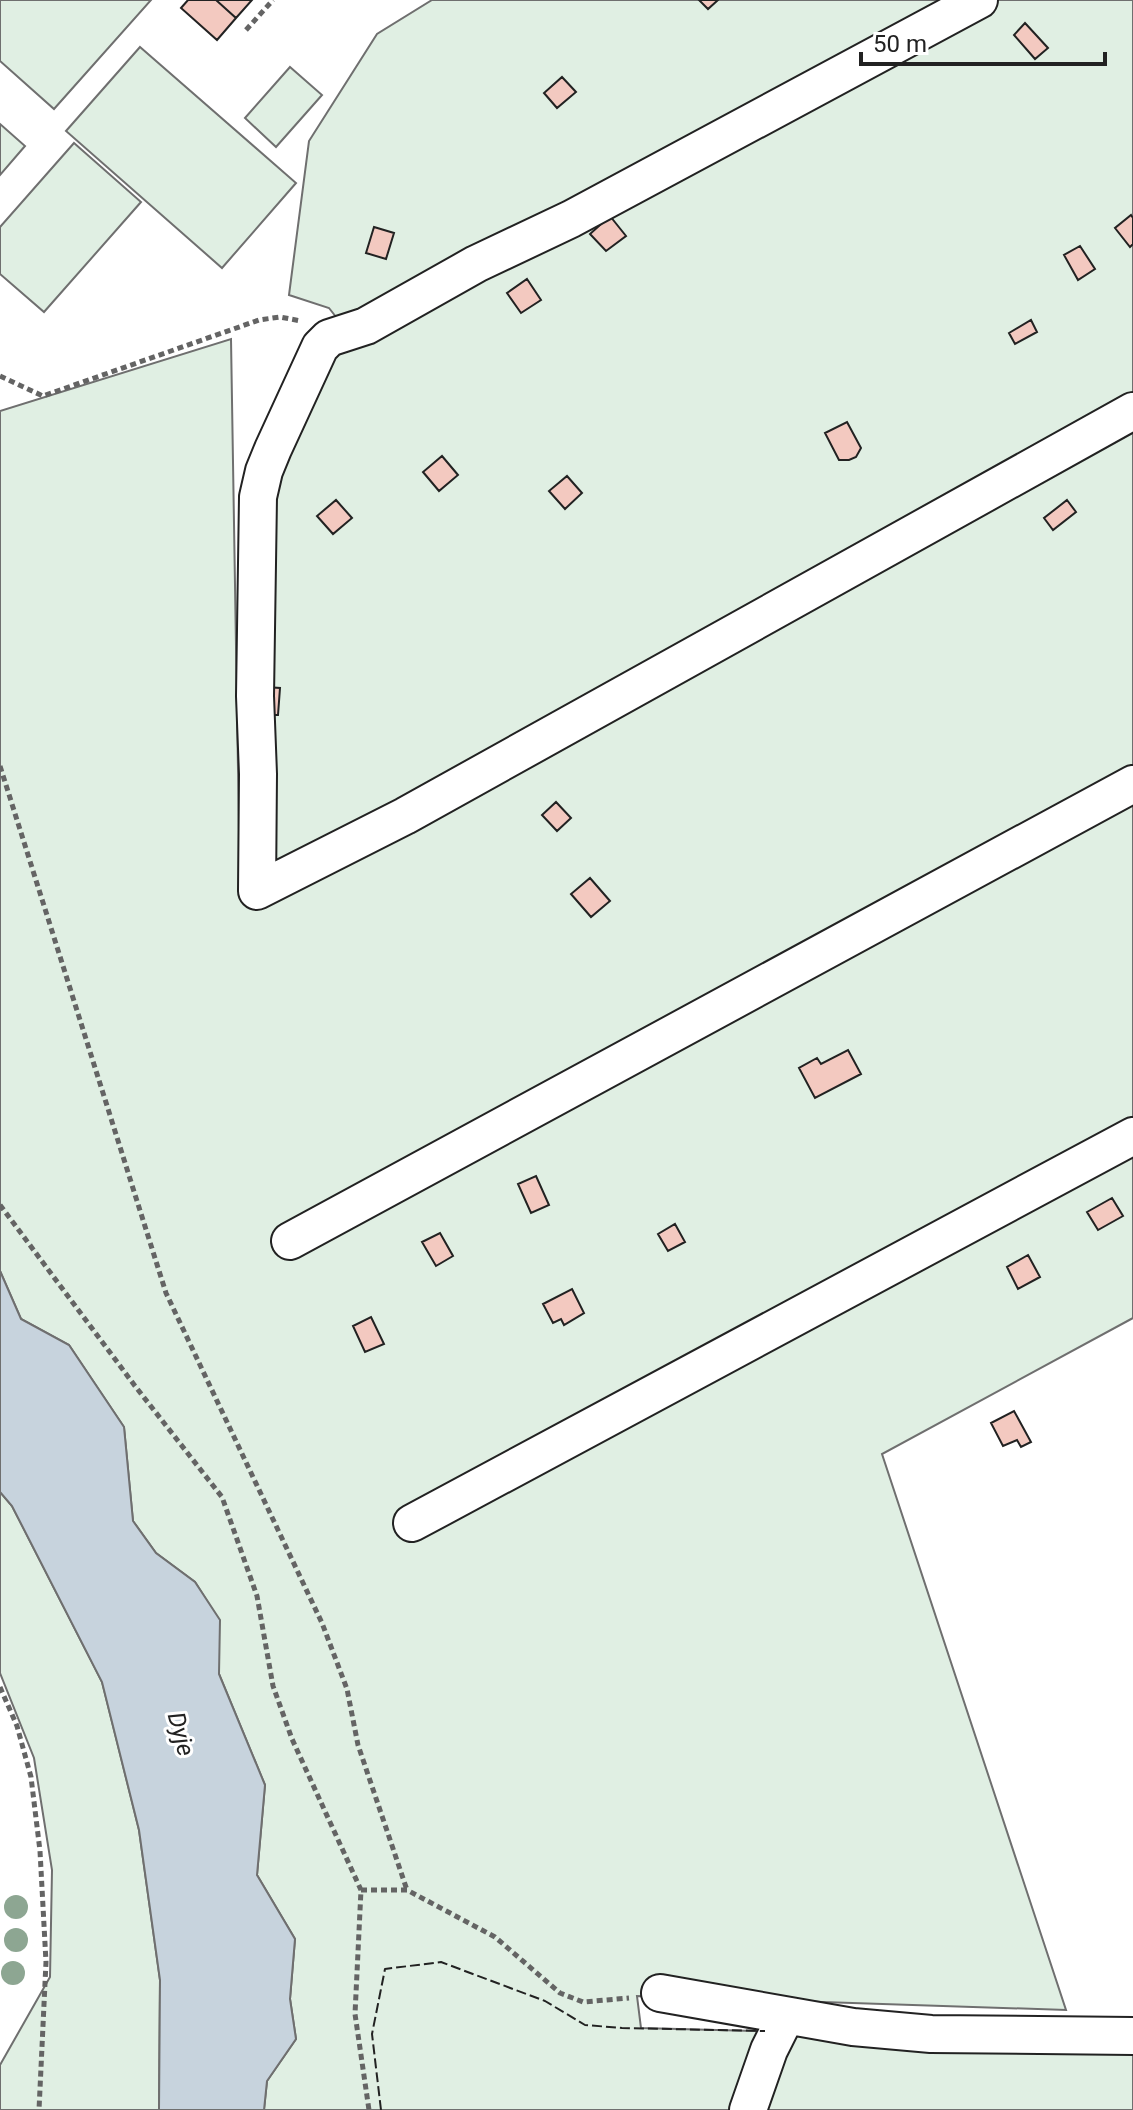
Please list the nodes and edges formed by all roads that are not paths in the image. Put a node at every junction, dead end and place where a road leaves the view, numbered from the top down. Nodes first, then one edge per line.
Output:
1 (979, 0) edge
2 (1133, 411) edge
3 (1133, 784) edge
4 (1133, 1136) edge
5 (290, 1241) dead end
6 (412, 1523) dead end
7 (660, 1993) road end
8 (786, 2016) junction
9 (1133, 2036) edge
10 (748, 2110) edge

1 - 2 lane
3 - 5 lane
4 - 6 lane
7 - 8 lane
8 - 9 lane
8 - 10 lane

